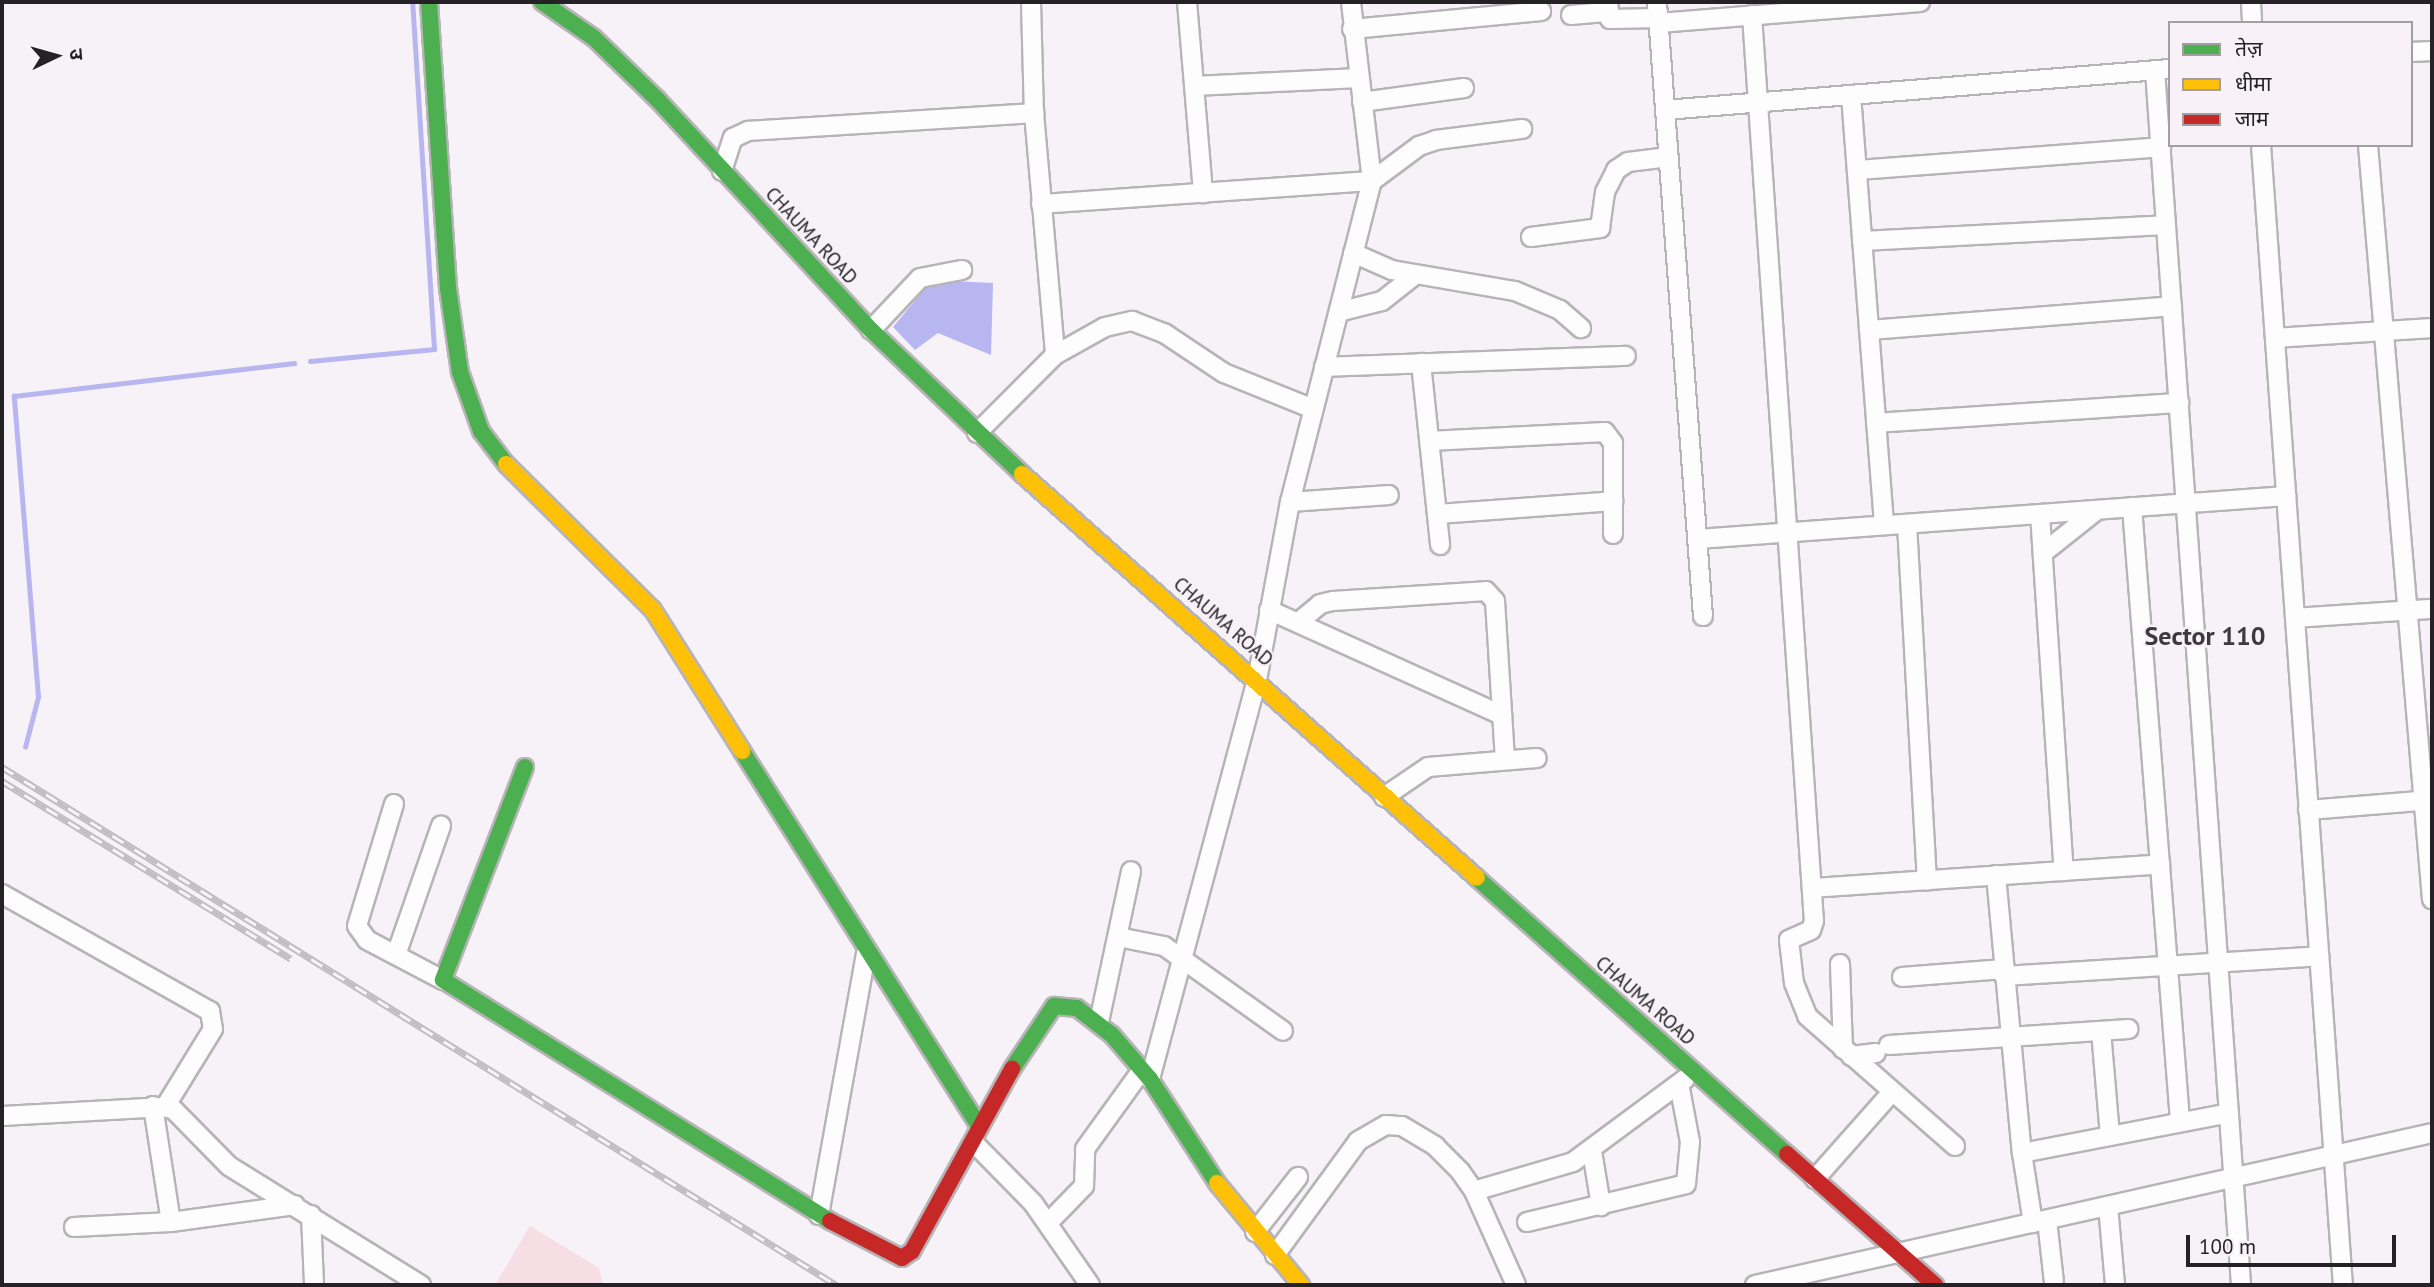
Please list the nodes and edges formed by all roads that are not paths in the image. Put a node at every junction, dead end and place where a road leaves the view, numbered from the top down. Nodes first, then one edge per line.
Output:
1 (429, 2) edge
2 (542, 2) edge
3 (1031, 2) edge
4 (1186, 2) edge
5 (1351, 2) edge
6 (1920, 2) edge
7 (2251, 2) edge
8 (1608, 7) edge
9 (1783, 7) edge
10 (1541, 11) dead end
11 (1658, 14) edge
12 (1571, 15) dead end
13 (1752, 15) junction
14 (2252, 21) edge
15 (1352, 29) junction
16 (2432, 51) edge
17 (2413, 52) edge
18 (2163, 70) edge
19 (1359, 78) junction
20 (1194, 86) junction
21 (1464, 88) dead end
22 (1851, 95) junction
23 (1362, 102) junction
24 (1758, 103) junction
25 (1665, 110) junction
26 (1034, 113) junction
27 (1522, 129) dead end
28 (2261, 147) edge
29 (2368, 147) edge
30 (2161, 148) junction
31 (1669, 157) junction
32 (1857, 170) junction
33 (722, 172) junction
34 (1372, 181) junction
35 (1203, 193) junction
36 (1041, 204) junction
37 (2166, 225) junction
38 (1531, 237) dead end
39 (1862, 241) junction
40 (1353, 253) junction
41 (962, 270) dead end
42 (1415, 275) junction
43 (2172, 306) junction
44 (1342, 311) junction
45 (1581, 328) dead end
46 (2432, 328) edge
47 (871, 330) junction
48 (1869, 330) junction
49 (2384, 331) junction
50 (2275, 338) junction
51 (1055, 355) junction
52 (1626, 356) dead end
53 (1421, 363) junction
54 (1324, 366) junction
55 (2179, 403) junction
56 (1313, 409) junction
57 (1876, 423) junction
58 (977, 433) junction
59 (1429, 441) junction
60 (1390, 495) dead end
61 (2286, 496) junction
62 (1614, 501) junction
63 (1290, 502) junction
64 (2186, 504) junction
65 (2132, 508) junction
66 (2097, 510) junction
67 (1438, 514) junction
68 (2040, 514) junction
69 (1906, 524) junction
70 (1884, 525) junction
71 (1788, 532) junction
72 (1613, 534) dead end
73 (1698, 539) junction
74 (1440, 545) dead end
75 (2043, 553) junction
76 (2432, 608) edge
77 (1269, 610) junction
78 (2408, 610) junction
79 (1703, 616) dead end
80 (2295, 618) junction
81 (1300, 621) junction
82 (1257, 680) junction
83 (1502, 715) junction
84 (1537, 758) dead end
85 (1505, 760) junction
86 (525, 767) dead end
87 (1384, 797) junction
88 (2428, 801) edge
89 (394, 804) dead end
90 (2308, 810) junction
91 (441, 826) dead end
92 (2160, 864) junction
93 (1131, 871) dead end
94 (2063, 871) junction
95 (1996, 875) junction
96 (1927, 880) junction
97 (1812, 888) junction
98 (2, 894) edge
99 (2432, 899) edge
100 (1118, 937) junction
101 (866, 953) junction
102 (396, 955) junction
103 (2319, 956) junction
104 (1185, 959) junction
105 (2218, 960) junction
106 (1840, 964) dead end
107 (2168, 964) junction
108 (2004, 972) junction
109 (1902, 977) dead end
110 (443, 980) junction
111 (1099, 1023) junction
112 (2128, 1029) dead end
113 (1283, 1031) dead end
114 (2101, 1031) junction
115 (2010, 1037) junction
116 (1847, 1053) junction
117 (1146, 1075) junction
118 (1686, 1078) junction
119 (1892, 1092) junction
120 (159, 1107) junction
121 (2229, 1112) junction
122 (2, 1116) edge
123 (2180, 1121) junction
124 (2432, 1133) edge
125 (977, 1135) junction
126 (2110, 1136) junction
127 (1955, 1146) dead end
128 (1592, 1151) junction
129 (2022, 1153) junction
130 (2334, 1155) junction
131 (1298, 1177) dead end
132 (2234, 1178) junction
133 (1815, 1179) junction
134 (1474, 1191) junction
135 (295, 1205) junction
136 (1601, 1206) junction
137 (2108, 1206) junction
138 (311, 1215) junction
139 (819, 1215) junction
140 (2040, 1221) junction
141 (170, 1222) junction
142 (1527, 1222) dead end
143 (1048, 1223) junction
144 (74, 1227) dead end
145 (1255, 1232) junction
146 (1898, 1252) junction
147 (1275, 1255) junction
148 (1836, 1277) edge
149 (1796, 1281) edge
150 (2054, 1282) dead end
151 (314, 1285) edge
152 (421, 1285) edge
153 (1090, 1285) edge
154 (1301, 1285) edge
155 (1516, 1285) edge
156 (1755, 1285) edge
157 (1935, 1285) edge
158 (2115, 1285) edge
159 (2241, 1285) edge
160 (2343, 1285) edge

1 - 101 street
2 - 33 street, CHAUMA ROAD
3 - 26 street
4 - 20 street
5 - 15 street
6 - 9 street
7 - 14 street
8 - 11 street
8 - 12 street
9 - 13 street
10 - 15 street
11 - 13 street
11 - 25 street
13 - 24 street
15 - 19 street
16 - 17 street
18 - 22 street
18 - 30 street
19 - 20 street
19 - 23 street
20 - 35 street
21 - 23 street
22 - 24 street
22 - 32 street
23 - 34 street
24 - 25 street
24 - 71 street
25 - 31 street
26 - 33 street
26 - 36 street
27 - 34 street
28 - 50 street
29 - 49 street
30 - 32 street
30 - 37 street
31 - 38 street
31 - 73 street
32 - 39 street
33 - 47 street, CHAUMA ROAD
34 - 35 street
34 - 40 street
35 - 36 street
36 - 51 street
37 - 39 street
37 - 43 street
39 - 48 street
40 - 42 street
40 - 44 street
41 - 47 street
42 - 44 street
42 - 45 street
43 - 48 street
43 - 55 street
44 - 54 street
46 - 49 street
47 - 58 street, CHAUMA ROAD
48 - 57 street
49 - 50 street
49 - 78 street
50 - 61 street
51 - 56 street
51 - 58 street
52 - 53 street
53 - 54 street
53 - 59 street
54 - 56 street
55 - 57 street
55 - 64 street
56 - 63 street
57 - 70 street
58 - 82 street, CHAUMA ROAD
59 - 62 street
59 - 67 street
60 - 63 street
61 - 64 street
61 - 80 street
62 - 67 street
62 - 72 street
63 - 77 street
64 - 65 street
64 - 105 street
65 - 66 street
65 - 92 street
66 - 68 street
66 - 75 street
67 - 74 street
68 - 69 street
68 - 75 street
69 - 70 street
69 - 96 street
70 - 71 street
71 - 73 street
71 - 97 street
73 - 79 street
75 - 94 street
76 - 78 street
77 - 81 street
77 - 82 street
78 - 80 street
78 - 88 street
80 - 90 street
81 - 83 street
81 - 83 street
82 - 87 street, CHAUMA ROAD
82 - 104 street
83 - 85 street
84 - 85 street
85 - 87 street
86 - 110 street
87 - 118 street, CHAUMA ROAD
88 - 90 street
88 - 99 street
89 - 102 street
90 - 103 street
91 - 102 street
92 - 94 street
92 - 107 street
93 - 100 street
94 - 95 street
95 - 96 street
95 - 108 street
96 - 97 street
97 - 116 street
98 - 120 street
100 - 104 street
100 - 111 street
101 - 125 street
101 - 139 street
102 - 110 street
103 - 105 street
103 - 130 street
104 - 113 street
104 - 117 street
105 - 107 street
105 - 121 street
106 - 116 street
107 - 108 street
107 - 123 street
108 - 109 street
108 - 115 street
110 - 139 street
111 - 117 street
111 - 125 street
112 - 114 street
114 - 115 street
114 - 126 street
115 - 116 street
115 - 129 street
116 - 119 street
117 - 143 street
117 - 145 street
118 - 128 street
118 - 133 street, CHAUMA ROAD
118 - 136 street
119 - 127 street
119 - 133 street
120 - 122 street
120 - 135 street
120 - 141 street
121 - 123 street
121 - 132 street
123 - 126 street
124 - 130 street
125 - 139 street
125 - 143 street
126 - 129 street
128 - 134 street
128 - 136 street
129 - 140 street
130 - 132 street
130 - 160 street
131 - 145 street
132 - 137 street
132 - 159 street
133 - 146 street, CHAUMA ROAD
134 - 147 street
134 - 155 street
135 - 138 street
135 - 141 street
136 - 142 street
137 - 140 street
137 - 158 street
138 - 151 street
138 - 152 street
140 - 146 street
140 - 150 street
141 - 144 street
143 - 153 street
145 - 147 street
146 - 148 street
146 - 157 street, CHAUMA ROAD
147 - 154 street
148 - 149 street
149 - 156 street

